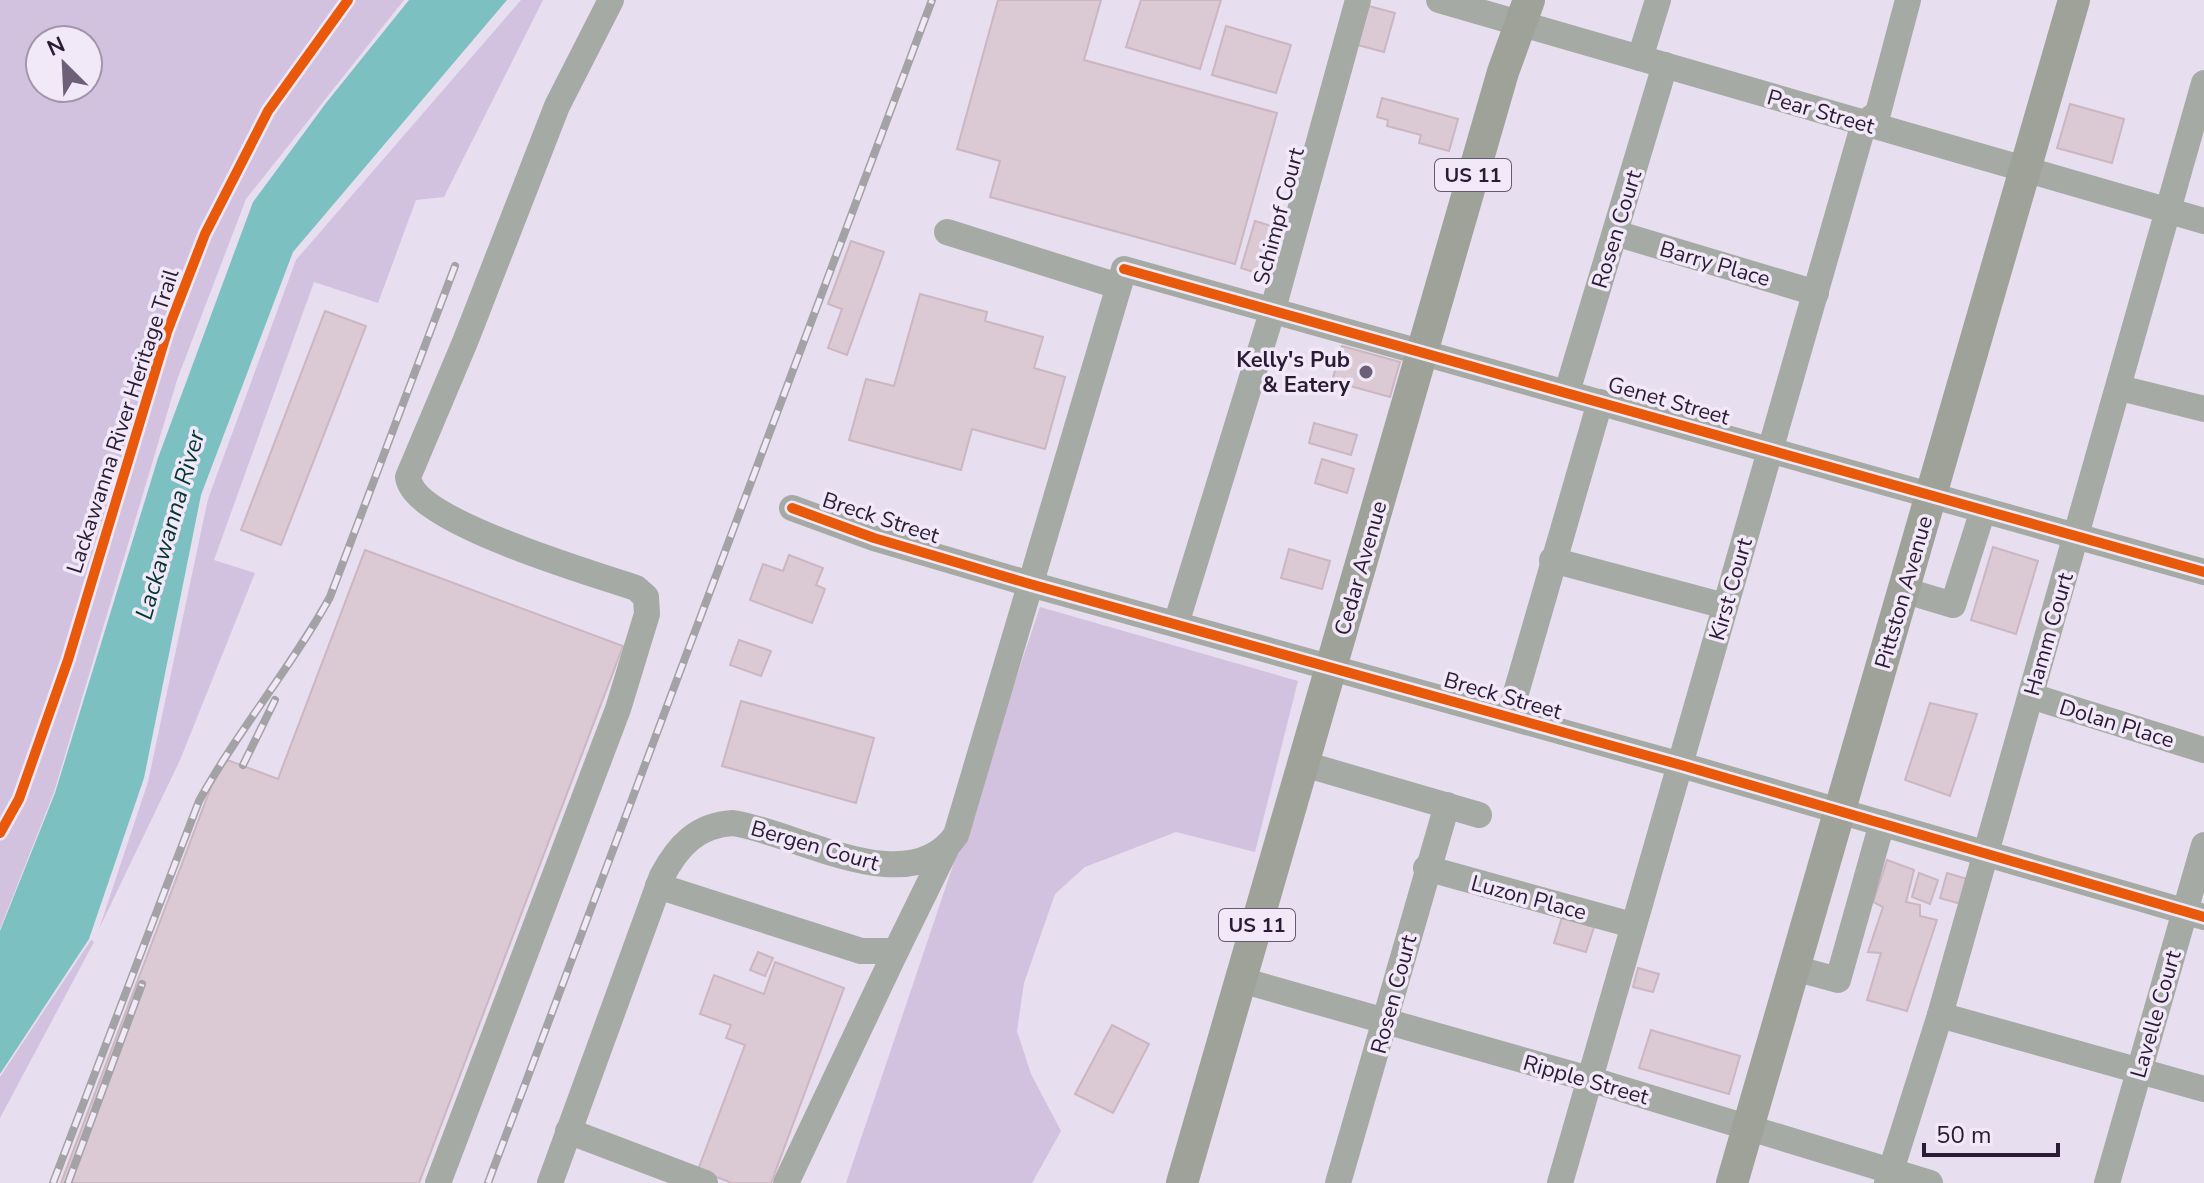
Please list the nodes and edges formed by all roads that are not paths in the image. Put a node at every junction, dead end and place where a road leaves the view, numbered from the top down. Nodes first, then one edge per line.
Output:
1 (611, 0) edge
2 (1358, 0) edge
3 (1439, 0) edge
4 (1658, 0) edge
5 (1908, 0) edge
6 (2074, 0) edge
7 (1524, 12) edge
8 (1653, 61) junction
9 (1740, 71) dead end
10 (2204, 83) edge
11 (1871, 118) junction
12 (2025, 169) junction
13 (2169, 211) junction
14 (2204, 221) edge
15 (947, 232) dead end
16 (1615, 233) junction
17 (1121, 278) junction
18 (1816, 293) junction
19 (1273, 309) junction
20 (1422, 352) junction
21 (2120, 388) junction
22 (1567, 392) junction
23 (1600, 402) junction
24 (2204, 409) edge
25 (1770, 450) junction
26 (1931, 495) junction
27 (792, 508) dead end
28 (1983, 510) junction
29 (2076, 536) junction
30 (1552, 560) junction
31 (2204, 572) edge
32 (1030, 584) junction
33 (1903, 590) junction
34 (1725, 606) junction
35 (1176, 624) junction
36 (1332, 667) junction
37 (2031, 696) junction
38 (1509, 717) junction
39 (2204, 750) edge
40 (1304, 764) junction
41 (1681, 765) junction
42 (1447, 805) junction
43 (1840, 811) junction
44 (1479, 815) dead end
45 (1882, 823) junction
46 (2204, 845) edge
47 (946, 849) junction
48 (1983, 852) junction
49 (1426, 868) junction
50 (658, 886) junction
51 (2194, 915) edge
52 (1632, 925) junction
53 (896, 951) junction
54 (1794, 968) junction
55 (1241, 980) junction
56 (1940, 1015) junction
57 (1387, 1022) junction
58 (2139, 1070) junction
59 (1589, 1079) junction
60 (2204, 1089) edge
61 (1748, 1128) junction
62 (568, 1131) junction
63 (1889, 1177) edge
64 (438, 1183) edge
65 (550, 1183) edge
66 (705, 1183) edge
67 (786, 1183) edge
68 (1182, 1183) edge
69 (1338, 1183) edge
70 (1560, 1183) edge
71 (1732, 1183) edge
72 (1930, 1183) edge
73 (2107, 1183) edge

1 - 64 street
2 - 19 street, Schimpf Court
3 - 7 street, Pear Street
4 - 8 street, Rosen Court
5 - 11 street, Kirst Court
6 - 12 main road, Pittston Avenue
7 - 8 street, Pear Street
7 - 20 main road, Cedar Avenue / US 11
8 - 11 street, Pear Street
8 - 16 street, Rosen Court
9 - 11 street
10 - 13 street, Hamm Court
11 - 12 street, Pear Street
11 - 18 street, Kirst Court
12 - 13 street, Pear Street
12 - 26 main road, Pittston Avenue
13 - 14 street, Pear Street
13 - 21 street, Hamm Court
15 - 17 street, Genet Street
16 - 18 street, Barry Place
16 - 22 street, Rosen Court
17 - 19 street, Genet Street
17 - 32 street
18 - 25 street, Kirst Court
19 - 20 street, Genet Street
19 - 35 street, Schimpf Court
20 - 22 street, Genet Street
20 - 36 main road, Cedar Avenue / US 11
21 - 24 street
21 - 29 street, Hamm Court
22 - 23 street, Genet Street
23 - 25 street, Genet Street
23 - 30 street
25 - 26 street, Genet Street
25 - 34 street, Kirst Court
26 - 28 street, Genet Street
26 - 33 main road, Pittston Avenue
27 - 32 street, Breck Street
28 - 29 street, Genet Street
28 - 33 street
29 - 31 street, Genet Street
29 - 37 street, Hamm Court
30 - 34 street
30 - 38 street
32 - 35 street, Breck Street
32 - 47 street
33 - 43 main road, Pittston Avenue
34 - 41 street, Kirst Court
35 - 36 street, Breck Street
36 - 38 street, Breck Street
36 - 40 main road, Cedar Avenue / US 11
37 - 39 street, Dolan Place
37 - 48 street, Hamm Court
38 - 41 street, Breck Street
40 - 42 street
40 - 55 main road, Cedar Avenue / US 11
41 - 43 street, Breck Street
41 - 52 street, Kirst Court
42 - 44 street
42 - 49 street, Rosen Court
43 - 45 street, Breck Street
43 - 54 main road, Pittston Avenue
45 - 48 street, Breck Street
45 - 54 street
46 - 51 street, Lavelle Court
47 - 50 street, Bergen Court
47 - 53 street
48 - 51 street, Breck Street
48 - 56 street, Hamm Court
49 - 52 street, Luzon Place
49 - 57 street, Rosen Court
50 - 53 street
50 - 62 street, Bergen Court
51 - 58 street, Lavelle Court
52 - 59 street, Kirst Court
53 - 67 street
54 - 61 main road, Pittston Avenue
55 - 57 street, Ripple Street
55 - 68 main road, Cedar Avenue / US 11
56 - 58 street
56 - 63 street, Hamm Court
57 - 59 street, Ripple Street
57 - 69 street, Rosen Court
58 - 60 street
58 - 73 street, Lavelle Court
59 - 61 street, Ripple Street
59 - 70 street, Kirst Court
61 - 63 street, Ripple Street
61 - 71 main road, Pittston Avenue
62 - 65 street, Bergen Court
62 - 66 street
63 - 72 street, Ripple Street

